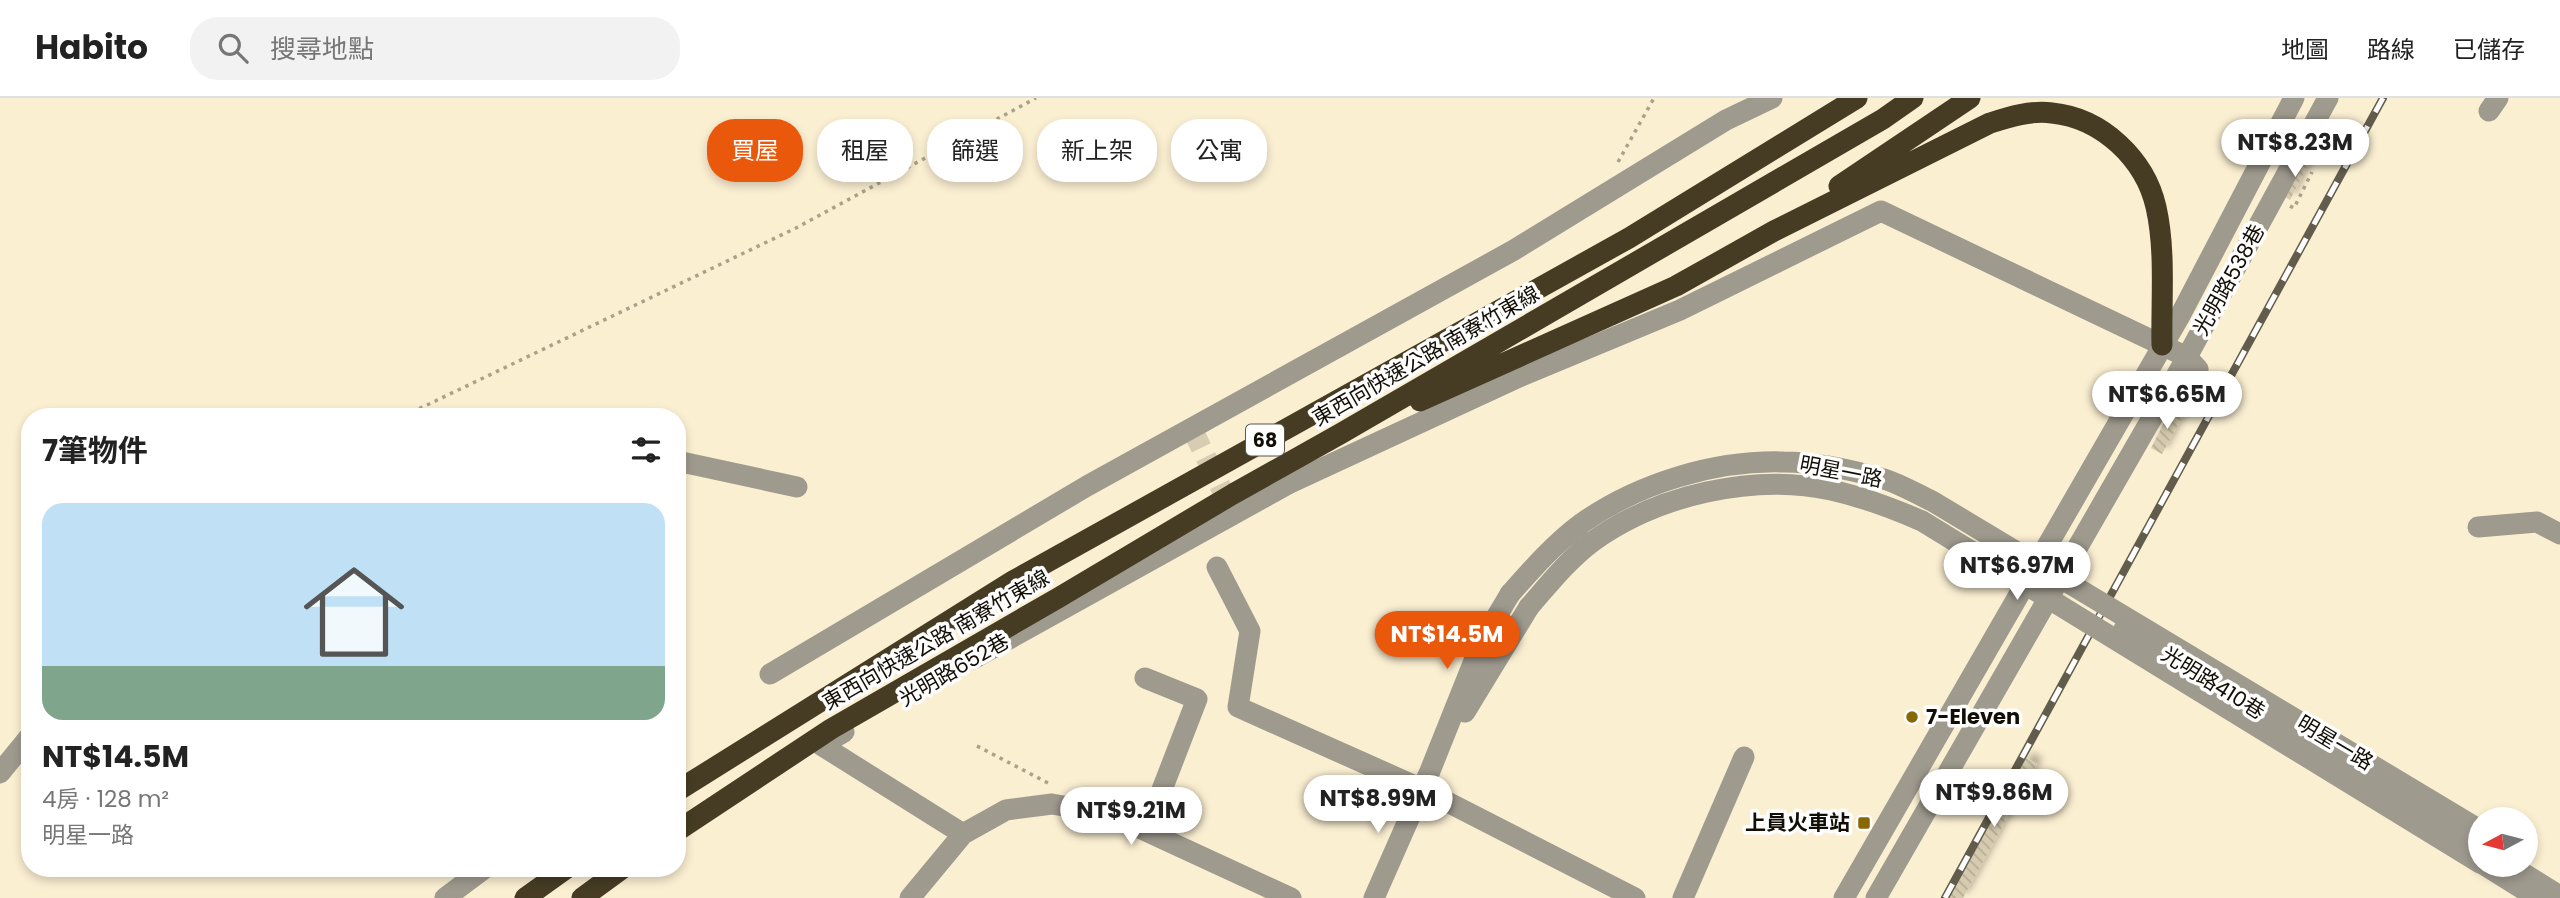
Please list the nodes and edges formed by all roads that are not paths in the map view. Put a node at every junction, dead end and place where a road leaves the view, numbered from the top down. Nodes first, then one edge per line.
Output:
1 (1772, 98) edge
2 (1857, 98) edge
3 (1913, 98) edge
4 (1970, 98) edge
5 (2294, 98) edge
6 (2328, 98) edge
7 (1774, 231) junction
8 (2162, 345) junction
9 (2187, 357) junction
10 (2181, 405) dead end
11 (1340, 434) junction
12 (686, 463) edge
13 (797, 487) dead end
14 (2478, 527) dead end
15 (2560, 534) edge
16 (1217, 566) dead end
17 (2124, 629) dead end
18 (769, 674) dead end
19 (1145, 678) dead end
20 (21, 747) edge
21 (1744, 757) dead end
22 (0, 774) edge
23 (1426, 780) junction
24 (686, 785) edge
25 (2468, 823) edge
26 (686, 825) edge
27 (1146, 831) junction
28 (963, 834) junction
29 (2468, 840) edge
30 (2468, 856) edge
31 (2538, 867) edge
32 (473, 877) edge
33 (554, 877) edge
34 (611, 877) edge
35 (2502, 877) edge
36 (2529, 877) edge
37 (2560, 881) edge
38 (2560, 896) edge
39 (445, 898) edge
40 (525, 898) edge
41 (582, 898) edge
42 (910, 898) edge
43 (1291, 898) edge
44 (1374, 898) edge
45 (1635, 898) edge
46 (1684, 898) edge
47 (1844, 898) edge
48 (1876, 898) edge
49 (2537, 898) edge

1 - 18 street
2 - 24 highway, 東西向快速公路 南寮竹東線 / 68
3 - 11 highway, 東西向快速公路 南寮竹東線 / 68
4 - 7 highway
5 - 8 street, 光明路538巷
6 - 9 street, 光明路538巷
7 - 8 highway
7 - 11 highway
8 - 9 street
8 - 28 street, 光明路652巷
8 - 47 street, 光明路538巷
9 - 10 street
9 - 48 street, 光明路538巷
11 - 26 highway, 東西向快速公路 南寮竹東線 / 68
12 - 13 street
14 - 15 street
16 - 23 street
17 - 29 street, 光明路410巷
19 - 27 street
20 - 22 street
21 - 46 street
23 - 25 street, 明星一路, bridge
23 - 30 street, 明星一路, bridge
23 - 44 street, 明星一路
23 - 45 street
27 - 28 street
27 - 43 street
28 - 42 street
31 - 37 street
32 - 39 street
33 - 40 highway
34 - 41 highway
35 - 49 street, 明星一路
36 - 38 street

